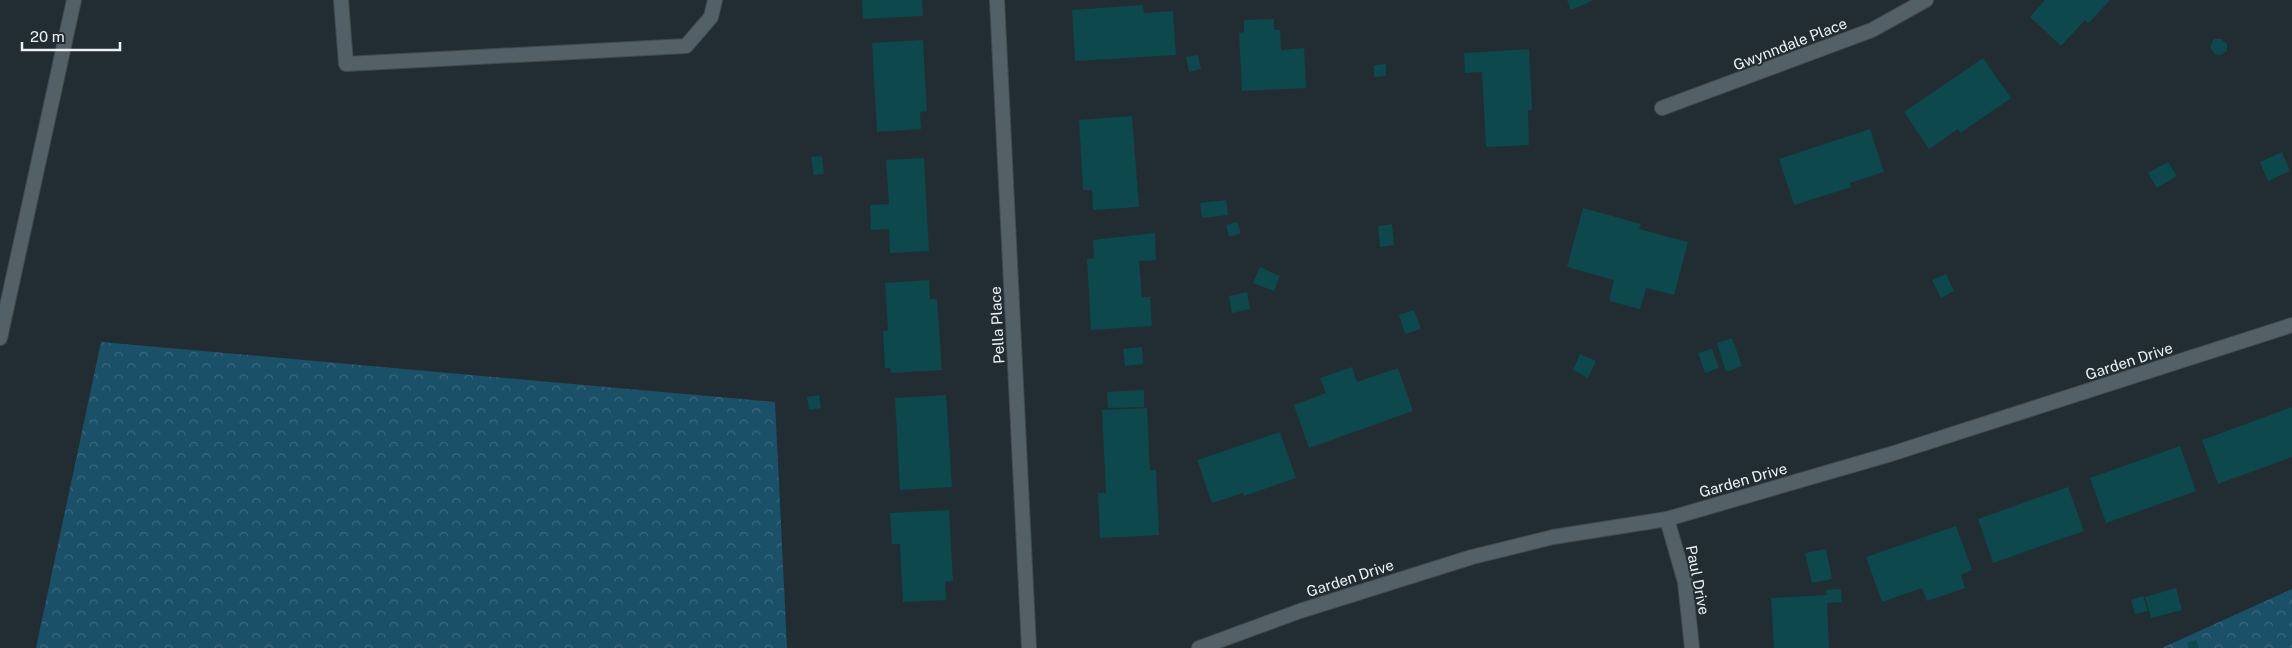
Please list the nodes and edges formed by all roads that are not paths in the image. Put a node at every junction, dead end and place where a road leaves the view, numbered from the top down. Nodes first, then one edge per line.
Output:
1 (74, 0) edge
2 (341, 0) edge
3 (715, 0) edge
4 (997, 0) edge
5 (1926, 0) edge
6 (1662, 108) dead end
7 (2292, 325) edge
8 (0, 338) edge
9 (1667, 519) junction
10 (1029, 648) edge
11 (1198, 648) edge
12 (1692, 648) edge

1 - 8 street
2 - 3 street
4 - 10 street, Pella Place
5 - 6 street, Gwynndale Place
7 - 9 street, Garden Drive
9 - 11 street, Garden Drive
9 - 12 street, Paul Drive

